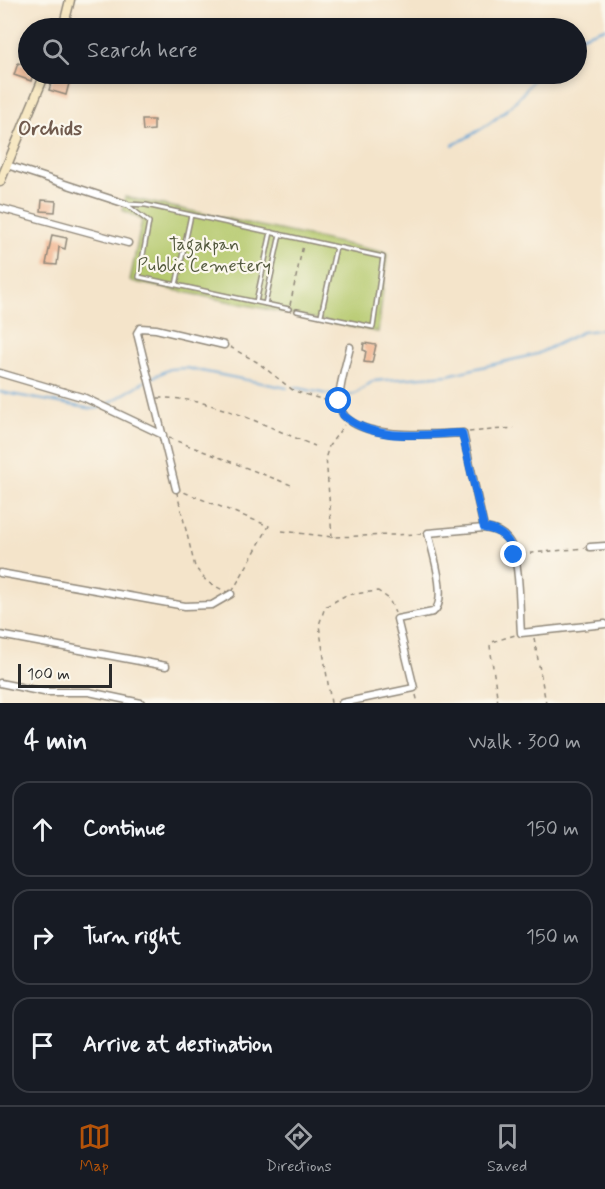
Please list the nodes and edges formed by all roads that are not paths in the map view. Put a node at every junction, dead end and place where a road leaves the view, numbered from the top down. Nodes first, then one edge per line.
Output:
1 (70, 0) edge
2 (66, 18) edge
3 (41, 84) edge
4 (7, 165) junction
5 (0, 182) edge
6 (126, 204) junction
7 (0, 208) edge
8 (191, 215) junction
9 (271, 232) junction
10 (280, 234) junction
11 (128, 243) dead end
12 (336, 247) junction
13 (176, 285) junction
14 (256, 302) junction
15 (265, 304) junction
16 (289, 309) road end
17 (297, 311) dead end
18 (321, 316) junction
19 (224, 345) road end
20 (350, 347) dead end
21 (0, 372) edge
22 (163, 435) junction
23 (176, 489) road end
24 (484, 528) junction
25 (605, 546) edge
26 (590, 547) road end
27 (0, 573) edge
28 (231, 594) road end
29 (605, 624) edge
30 (0, 635) edge
31 (166, 666) dead end
32 (0, 683) edge
33 (141, 703) edge
34 (342, 703) edge

1 - 2 main road
3 - 4 main road
4 - 5 main road
4 - 6 street
6 - 8 lane
6 - 13 lane
7 - 11 street
8 - 9 lane
8 - 13 lane
9 - 10 lane
9 - 14 lane
10 - 12 lane
10 - 15 lane
12 - 18 lane
12 - 18 lane
13 - 14 lane
14 - 15 lane
15 - 16 lane
17 - 18 lane
19 - 22 street
20 - 24 street
21 - 22 street
22 - 23 street
24 - 29 street
24 - 34 street
25 - 26 street
27 - 28 street
30 - 31 street
32 - 33 street

